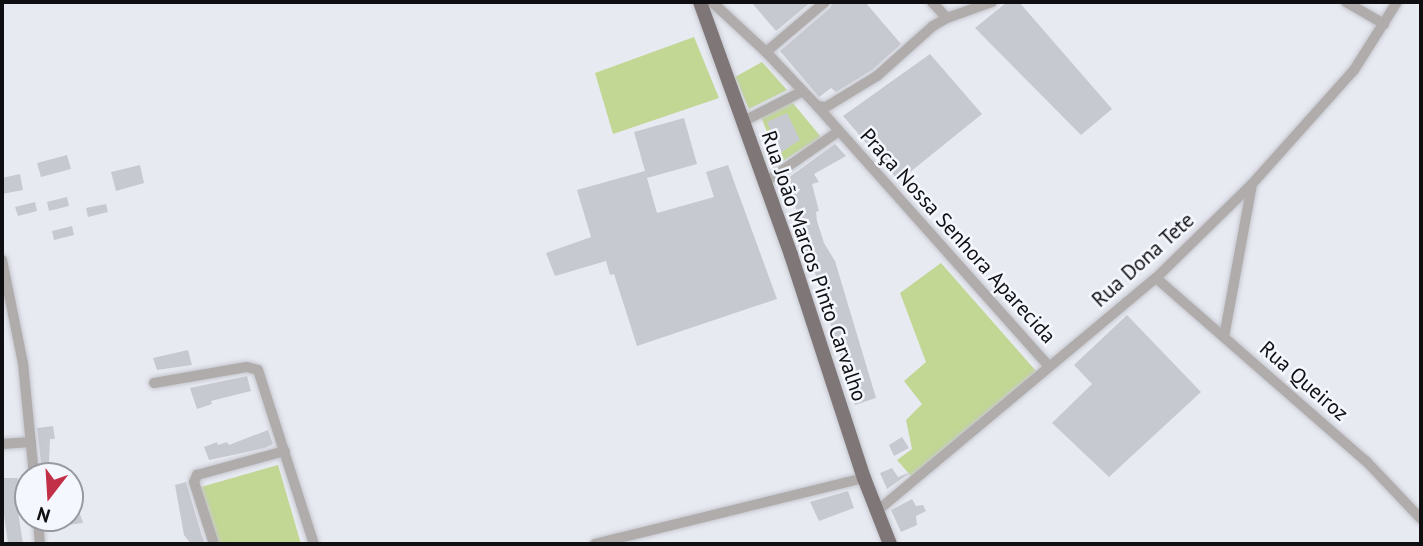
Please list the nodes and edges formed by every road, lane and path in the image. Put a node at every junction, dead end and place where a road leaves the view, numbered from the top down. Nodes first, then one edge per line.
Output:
1 (700, 2) edge
2 (712, 2) edge
3 (825, 2) edge
4 (932, 2) edge
5 (992, 2) edge
6 (1346, 2) edge
7 (1397, 2) edge
8 (947, 18) junction
9 (1384, 24) junction
10 (766, 52) junction
11 (803, 91) junction
12 (817, 106) junction
13 (742, 122) junction
14 (838, 131) junction
15 (764, 183) junction
16 (1252, 184) junction
17 (2, 260) edge
18 (1156, 278) junction
19 (1224, 337) junction
20 (1049, 366) junction
21 (154, 383) dead end
22 (31, 442) junction
23 (2, 444) edge
24 (285, 452) junction
25 (33, 462) edge
26 (864, 478) junction
27 (877, 511) junction
28 (1421, 519) edge
29 (214, 544) edge
30 (314, 544) edge
31 (596, 544) edge
32 (890, 544) edge

1 - 13 main road, Rua João Marcos Pinto Carvalho
2 - 10 street, Praça Nossa Senhora Aparecida
3 - 10 street
4 - 8 street
5 - 8 street
6 - 9 street
7 - 9 street, Rua Dona Tete
8 - 12 street
9 - 16 street, Rua Dona Tete
10 - 11 street, Praça Nossa Senhora Aparecida
11 - 12 street, Praça Nossa Senhora Aparecida
11 - 13 street
12 - 14 street, Praça Nossa Senhora Aparecida
13 - 15 main road, Rua João Marcos Pinto Carvalho
14 - 15 street
14 - 20 street, Praça Nossa Senhora Aparecida
15 - 26 main road, Rua João Marcos Pinto Carvalho
16 - 18 street, Rua Dona Tete
16 - 19 street
17 - 22 street
18 - 19 street, Rua Queiroz
18 - 20 street, Rua Dona Tete
19 - 28 street, Rua Queiroz
20 - 27 street, Rua Dona Tete
21 - 24 street
22 - 23 street
22 - 25 street
24 - 29 street
24 - 30 street
26 - 27 main road, Rua João Marcos Pinto Carvalho
26 - 31 street
27 - 32 main road, Rua João Marcos Pinto Carvalho

